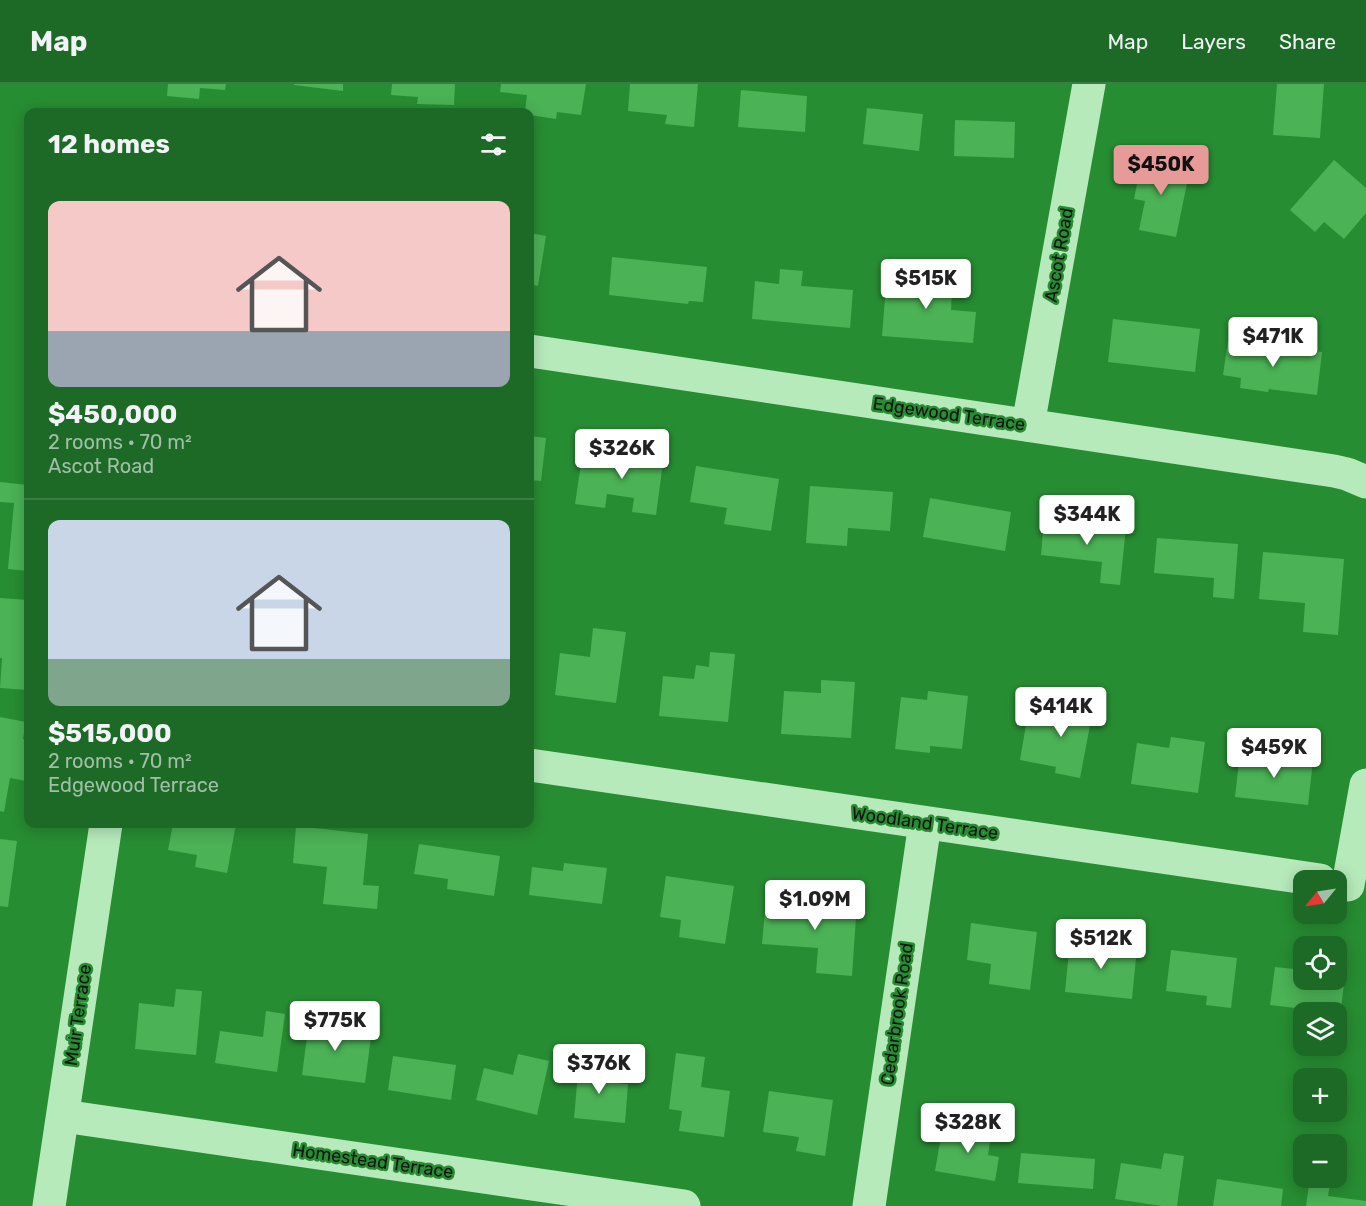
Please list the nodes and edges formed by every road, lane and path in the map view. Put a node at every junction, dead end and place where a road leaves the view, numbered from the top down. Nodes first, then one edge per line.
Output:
1 (1089, 84) edge
2 (534, 352) edge
3 (1028, 425) junction
4 (1366, 482) edge
5 (534, 766) edge
6 (1366, 785) edge
7 (925, 823) junction
8 (105, 828) edge
9 (1346, 870) edge
10 (1293, 877) edge
11 (63, 1116) junction
12 (49, 1206) edge
13 (684, 1206) edge
14 (869, 1206) edge

1 - 3 street, Ascot Road
2 - 3 street, Edgewood Terrace
3 - 4 street, Edgewood Terrace
5 - 7 street, Woodland Terrace
6 - 9 street
7 - 10 street, Woodland Terrace
7 - 14 street, Cedarbrook Road
8 - 11 street, Muir Terrace
11 - 12 street, Muir Terrace
11 - 13 street, Homestead Terrace

